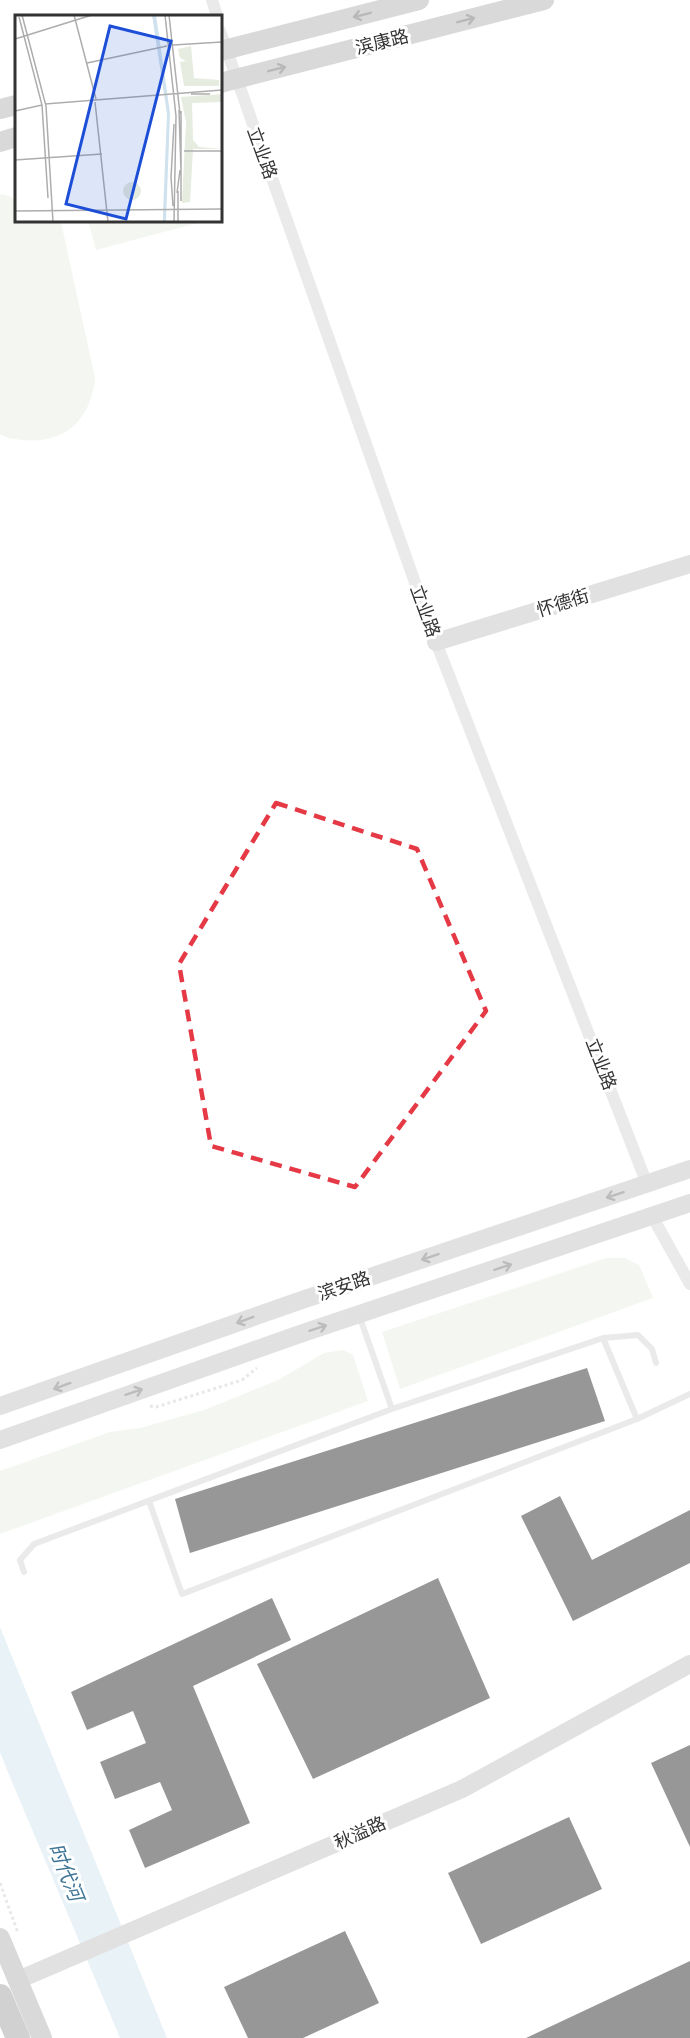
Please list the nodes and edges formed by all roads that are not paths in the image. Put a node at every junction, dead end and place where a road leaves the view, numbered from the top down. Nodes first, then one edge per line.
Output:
1 (212, 0) edge
2 (419, 0) edge
3 (543, 0) edge
4 (216, 15) edge
5 (222, 44) edge
6 (228, 81) edge
7 (15, 105) edge
8 (0, 110) edge
9 (15, 137) edge
10 (0, 142) edge
11 (690, 564) edge
12 (436, 642) junction
13 (690, 1169) edge
14 (647, 1184) junction
15 (690, 1203) edge
16 (652, 1216) junction
17 (690, 1284) edge
18 (359, 1315) junction
19 (603, 1338) junction
20 (656, 1363) dead end
21 (690, 1394) edge
22 (0, 1406) edge
23 (392, 1409) junction
24 (637, 1419) junction
25 (0, 1440) edge
26 (149, 1501) junction
27 (24, 1572) dead end
28 (690, 1664) edge
29 (0, 1938) edge
30 (18, 1980) junction
31 (0, 1996) edge
32 (18, 2038) edge
33 (42, 2038) edge

1 - 4 street
2 -> 5 main road, 滨康路
6 -> 3 main road, 滨康路
5 - 6 street, 立业路
6 - 12 street, 立业路
7 - 8 main road
9 - 10 main road
11 - 12 main road, 怀德街
12 - 14 street, 立业路
13 - 14 main road, 滨安路
14 -> 22 main road, 滨安路
15 - 16 main road, 滨安路
16 - 17 street
18 -> 16 main road, 滨安路
18 - 23 lane
25 -> 18 main road, 滨安路
19 - 20 lane
19 - 23 lane
19 - 24 lane
21 - 24 lane
23 - 26 lane
24 - 26 lane
26 - 27 lane
28 - 30 main road, 秋溢路
29 - 30 main road
30 - 33 main road
31 - 32 highway

